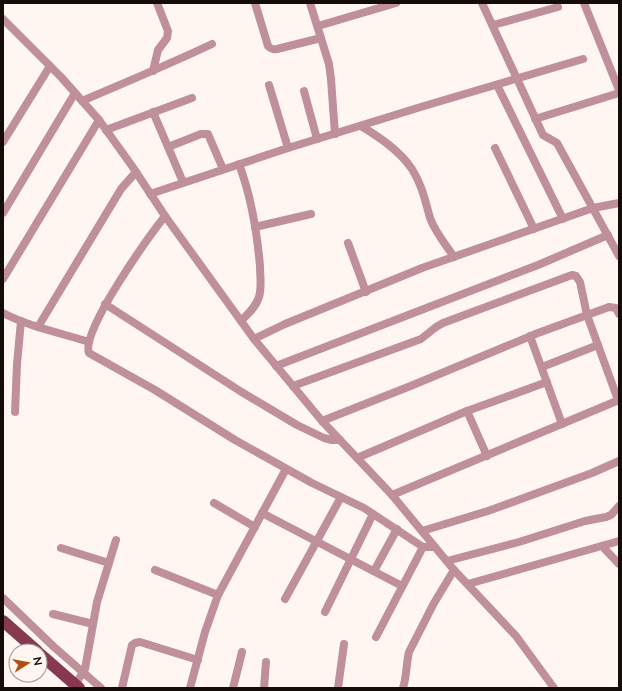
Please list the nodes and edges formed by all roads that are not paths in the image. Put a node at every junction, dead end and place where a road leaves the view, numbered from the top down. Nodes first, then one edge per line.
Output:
1 (157, 3) edge
2 (255, 3) edge
3 (310, 3) edge
4 (396, 3) edge
5 (482, 3) edge
6 (584, 3) edge
7 (558, 7) dead end
8 (3, 20) edge
9 (493, 25) junction
10 (318, 26) junction
11 (321, 38) junction
12 (212, 44) dead end
13 (583, 59) dead end
14 (50, 66) junction
15 (153, 71) junction
16 (518, 79) junction
17 (497, 85) junction
18 (269, 86) dead end
19 (304, 90) dead end
20 (619, 91) edge
21 (75, 93) junction
22 (192, 98) dead end
23 (82, 101) junction
24 (153, 112) junction
25 (535, 119) junction
26 (98, 120) junction
27 (361, 126) junction
28 (106, 130) junction
29 (335, 134) junction
30 (317, 139) junction
31 (3, 142) edge
32 (168, 147) junction
33 (288, 148) junction
34 (495, 148) dead end
35 (239, 164) junction
36 (223, 169) junction
37 (136, 172) junction
38 (183, 182) junction
39 (150, 194) junction
40 (619, 203) edge
41 (593, 208) junction
42 (3, 213) edge
43 (311, 214) dead end
44 (165, 216) junction
45 (563, 219) junction
46 (254, 227) junction
47 (534, 229) junction
48 (608, 235) junction
49 (348, 243) dead end
50 (619, 256) edge
51 (454, 257) junction
52 (3, 280) edge
53 (366, 292) junction
54 (105, 304) junction
55 (3, 313) edge
56 (619, 314) edge
57 (587, 315) junction
58 (21, 321) junction
59 (241, 321) junction
60 (38, 327) junction
61 (530, 336) junction
62 (254, 339) junction
63 (89, 342) junction
64 (598, 345) junction
65 (276, 366) junction
66 (542, 367) junction
67 (547, 382) junction
68 (293, 386) junction
69 (618, 400) edge
70 (466, 411) junction
71 (15, 412) dead end
72 (322, 421) junction
73 (562, 424) junction
74 (340, 440) junction
75 (487, 456) junction
76 (357, 458) junction
77 (619, 461) edge
78 (286, 469) junction
79 (392, 495) junction
80 (341, 497) junction
81 (214, 503) dead end
82 (619, 506) edge
83 (262, 513) junction
84 (373, 514) junction
85 (255, 527) junction
86 (397, 529) junction
87 (422, 531) junction
88 (116, 540) dead end
89 (316, 541) junction
90 (619, 541) edge
91 (602, 546) junction
92 (423, 547) junction
93 (435, 547) junction
94 (61, 548) dead end
95 (350, 559) junction
96 (447, 561) junction
97 (109, 563) junction
98 (619, 564) edge
99 (155, 570) dead end
100 (454, 570) junction
101 (374, 572) junction
102 (468, 584) junction
103 (402, 586) junction
104 (218, 594) junction
105 (3, 598) edge
106 (285, 599) dead end
107 (325, 612) dead end
108 (54, 614) dead end
109 (3, 621) edge
110 (93, 624) junction
111 (376, 637) dead end
112 (28, 643) edge
113 (344, 644) dead end
114 (54, 647) junction
115 (48, 650) edge
116 (242, 652) dead end
117 (198, 660) junction
118 (48, 661) edge
119 (266, 662) dead end
120 (84, 672) junction
121 (77, 686) edge
122 (101, 688) edge
123 (122, 688) edge
124 (190, 688) edge
125 (233, 688) edge
126 (264, 688) edge
127 (338, 688) edge
128 (404, 688) edge
129 (554, 688) edge

1 - 15 street
2 - 11 street
3 - 10 street
4 - 10 street
5 - 9 street
6 - 20 street
7 - 9 street
8 - 14 street
9 - 16 street
10 - 11 street
11 - 29 street
12 - 15 street
13 - 16 street
14 - 21 street
14 - 31 street
15 - 23 street
16 - 17 street
16 - 25 street
17 - 27 street
17 - 45 street
18 - 33 street
19 - 30 street
20 - 25 street
21 - 23 street
21 - 42 street
22 - 24 street
23 - 26 street
24 - 28 street
24 - 32 street
25 - 41 street
26 - 28 street
26 - 52 street
27 - 29 street
27 - 51 street
28 - 37 street
29 - 30 street
30 - 33 street
32 - 36 street
32 - 38 street
33 - 35 street
34 - 47 street
35 - 36 street
35 - 46 street
36 - 38 street
37 - 39 street
37 - 60 street
38 - 39 street
39 - 44 street
40 - 41 street
41 - 45 street
41 - 48 street
43 - 46 street
44 - 54 street
44 - 59 street
45 - 47 street
46 - 59 street
47 - 51 street
48 - 50 street
48 - 65 street
49 - 53 street
51 - 53 street
53 - 62 street
54 - 63 street
54 - 74 street
55 - 58 street
56 - 57 street
57 - 61 street
57 - 64 street
57 - 68 street
58 - 60 street
58 - 71 street
59 - 62 street
60 - 63 street
61 - 66 street
61 - 72 street
62 - 65 street
63 - 78 street
64 - 66 street
64 - 69 street
65 - 68 street
66 - 67 street
67 - 70 street
67 - 73 street
68 - 72 street
69 - 73 street
70 - 75 street
70 - 76 street
72 - 74 street
73 - 75 street
74 - 76 street
75 - 79 street
76 - 79 street
77 - 87 street
78 - 80 street
78 - 83 street
79 - 87 street
80 - 84 street
80 - 89 street
81 - 85 street
82 - 96 street
83 - 85 street
83 - 89 street
84 - 86 street
84 - 95 street
85 - 104 street
86 - 92 street
86 - 101 street
87 - 93 street
88 - 97 street
89 - 95 street
89 - 106 street
90 - 91 street
91 - 98 street
91 - 102 street
92 - 93 street
92 - 103 street
93 - 96 street
94 - 97 street
95 - 101 street
95 - 107 street
96 - 100 street
97 - 110 street
99 - 104 street
100 - 102 street
100 - 128 street
101 - 103 street
102 - 129 street
103 - 111 street
104 - 117 street
105 - 114 street
108 - 110 street
109 - 112 main road
110 - 120 street
113 - 127 street
114 - 115 street
114 - 120 street
116 - 125 street
117 - 123 street
117 - 124 street
118 - 121 main road
119 - 126 street
120 - 121 street
120 - 122 street

